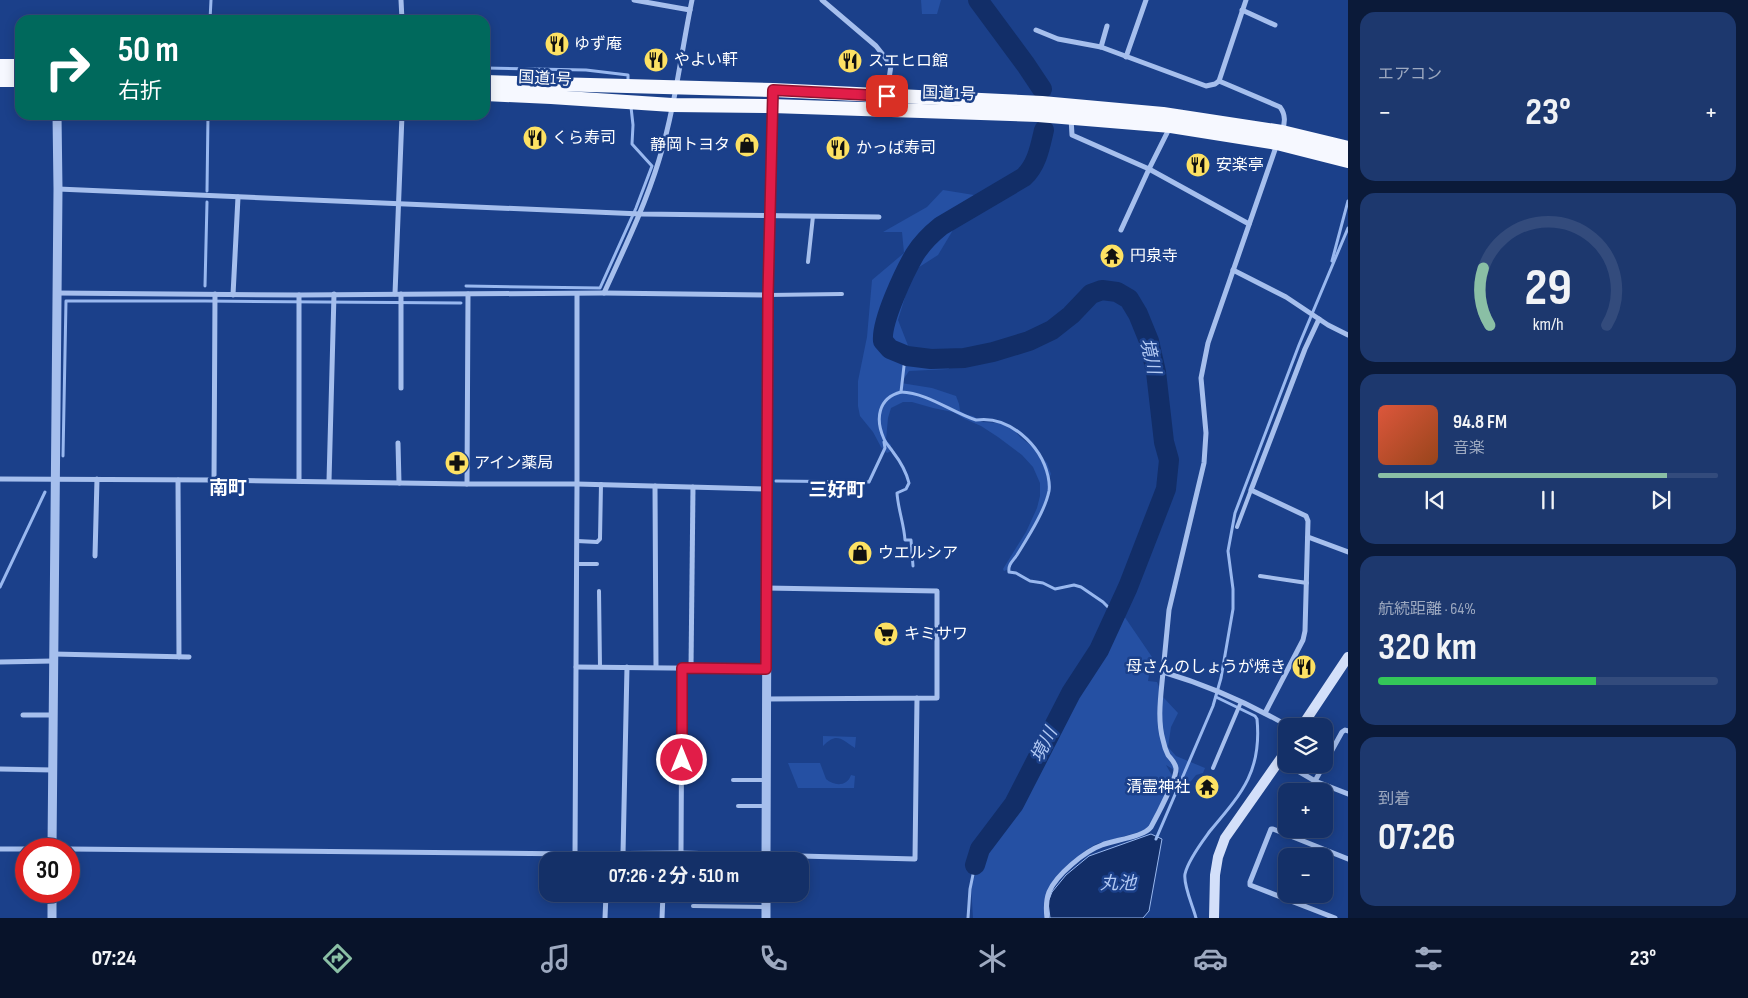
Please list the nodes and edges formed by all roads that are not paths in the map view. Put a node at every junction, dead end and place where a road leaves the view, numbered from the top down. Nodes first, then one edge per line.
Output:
1 (401, 0) edge
2 (634, 0) edge
3 (692, 0) edge
4 (822, 0) edge
5 (1146, 0) edge
6 (1246, 0) edge
7 (690, 10) junction
8 (1242, 10) junction
9 (402, 15) edge
10 (1275, 25) dead end
11 (1107, 26) dead end
12 (1036, 30) dead end
13 (1101, 47) junction
14 (1126, 57) junction
15 (0, 66) edge
16 (15, 66) edge
17 (0, 80) edge
18 (15, 80) edge
19 (1218, 81) junction
20 (490, 82) edge
21 (675, 87) junction
22 (773, 90) junction
23 (490, 94) edge
24 (887, 96) junction
25 (672, 105) junction
26 (772, 106) junction
27 (1071, 117) junction
28 (57, 120) edge
29 (402, 120) edge
30 (1171, 126) junction
31 (1279, 138) junction
32 (1348, 148) edge
33 (1348, 160) edge
34 (1149, 169) junction
35 (58, 190) junction
36 (238, 197) junction
37 (399, 204) junction
38 (641, 214) junction
39 (769, 215) junction
40 (814, 216) junction
41 (879, 217) dead end
42 (1249, 224) junction
43 (1121, 230) dead end
44 (808, 262) dead end
45 (1233, 270) junction
46 (56, 293) junction
47 (604, 293) junction
48 (215, 294) junction
49 (334, 294) junction
50 (398, 294) junction
51 (468, 294) junction
52 (576, 294) junction
53 (842, 294) dead end
54 (233, 295) junction
55 (768, 295) junction
56 (299, 296) junction
57 (1318, 318) junction
58 (1348, 335) edge
59 (401, 388) dead end
60 (398, 443) dead end
61 (0, 479) edge
62 (55, 479) junction
63 (96, 479) junction
64 (178, 480) junction
65 (214, 480) junction
66 (299, 481) junction
67 (329, 482) junction
68 (399, 483) junction
69 (467, 484) junction
70 (577, 484) junction
71 (601, 484) junction
72 (655, 486) junction
73 (693, 486) junction
74 (767, 489) junction
75 (1251, 490) junction
76 (1237, 527) dead end
77 (1308, 537) junction
78 (577, 541) junction
79 (1348, 552) edge
80 (95, 556) dead end
81 (577, 564) junction
82 (597, 564) dead end
83 (1260, 576) dead end
84 (1307, 582) junction
85 (766, 588) junction
86 (599, 591) dead end
87 (179, 657) junction
88 (189, 657) dead end
89 (1348, 657) edge
90 (53, 658) junction
91 (0, 662) edge
92 (576, 667) junction
93 (600, 667) junction
94 (627, 667) junction
95 (656, 667) junction
96 (682, 668) junction
97 (691, 668) junction
98 (766, 669) junction
99 (1163, 672) junction
100 (766, 698) junction
101 (917, 698) junction
102 (1241, 702) junction
103 (1265, 713) junction
104 (23, 715) dead end
105 (53, 715) junction
106 (1307, 718) edge
107 (1278, 720) edge
108 (1348, 731) edge
109 (1213, 768) dead end
110 (0, 769) edge
111 (53, 770) junction
112 (1278, 770) edge
113 (1302, 773) edge
114 (732, 780) dead end
115 (766, 780) junction
116 (1315, 781) junction
117 (1348, 794) edge
118 (738, 806) dead end
119 (766, 806) junction
120 (52, 838) edge
121 (0, 849) edge
122 (15, 849) edge
123 (80, 849) edge
124 (575, 852) edge
125 (623, 852) edge
126 (681, 852) edge
127 (766, 852) edge
128 (539, 854) edge
129 (809, 859) edge
130 (1348, 859) edge
131 (606, 902) edge
132 (663, 902) edge
133 (766, 902) edge
134 (52, 903) edge
135 (693, 906) dead end
136 (766, 907) junction
137 (52, 918) edge
138 (606, 918) edge
139 (662, 918) edge
140 (766, 918) edge
141 (1047, 918) edge
142 (1214, 918) edge
143 (1335, 918) edge

1 - 9 street
2 - 7 street
3 - 7 street
4 - 24 street
5 - 14 street
6 - 8 street
7 - 21 street
8 - 10 street
8 - 19 street
11 - 13 street
12 - 13 street
13 - 14 street
14 - 19 street
15 - 16 highway
17 - 18 highway
19 - 31 street
20 - 21 highway, 国道1号
21 - 22 highway, 国道1号
21 - 25 street
22 - 24 highway, 国道1号
22 - 26 street
23 - 25 highway, 国道1号
24 - 31 highway, 国道1号
25 - 26 highway, 国道1号
25 - 38 street
26 - 27 highway, 国道1号
26 - 39 street
27 - 30 highway, 国道1号
27 - 34 street
28 - 35 street
29 - 37 street
30 - 31 highway, 国道1号
30 - 34 street
31 - 32 highway, 国道1号
31 - 33 highway, 国道1号
31 - 42 street
34 - 42 street
34 - 43 street
35 - 36 street
35 - 46 street
36 - 37 street
36 - 54 street
37 - 38 street
37 - 50 street
38 - 39 street
38 - 47 street
39 - 40 street
39 - 55 street
40 - 41 street
40 - 44 lane
42 - 45 street
45 - 57 street
45 - 99 street
46 - 48 street
46 - 62 street
47 - 52 street
47 - 55 street
48 - 54 street
48 - 65 street
49 - 50 street
49 - 56 street
49 - 67 street
50 - 51 street
50 - 59 street
51 - 52 street
51 - 69 street
52 - 70 street
53 - 55 lane
54 - 56 street
55 - 74 street
56 - 66 street
57 - 58 street
57 - 75 street
60 - 68 street
61 - 62 street
62 - 63 street
62 - 90 street
63 - 64 street
63 - 80 street
64 - 65 street
64 - 87 street
65 - 66 street
66 - 67 street
67 - 68 street
68 - 69 street
69 - 70 street
70 - 71 street
70 - 78 street
71 - 72 street
71 - 78 lane
72 - 73 street
72 - 95 street
73 - 74 street
73 - 97 street
74 - 85 street
75 - 76 lane
75 - 77 street
77 - 79 street
77 - 84 street
78 - 81 street
81 - 82 lane
81 - 92 street
83 - 84 lane
84 - 103 street
85 - 98 street
85 - 101 street
86 - 93 lane
87 - 88 street
87 - 90 street
89 - 106 main road
90 - 91 street
90 - 105 street
92 - 93 street
92 - 124 street
93 - 94 street
94 - 95 street
94 - 125 street
95 - 96 street
96 - 97 street
96 - 126 street
97 - 98 street
98 - 100 street
99 - 102 street
99 - 141 street
100 - 101 street
100 - 115 street
101 - 129 street
102 - 103 street
102 - 109 lane
103 - 107 street
104 - 105 street
105 - 111 street
108 - 116 street
110 - 111 street
111 - 120 street
112 - 142 main road
113 - 116 street
114 - 115 lane
115 - 119 street
116 - 117 street
118 - 119 lane
119 - 127 street
121 - 122 street
123 - 128 street
130 - 143 street
131 - 138 street
132 - 139 street
133 - 136 street
134 - 137 street
135 - 136 lane
136 - 140 street

